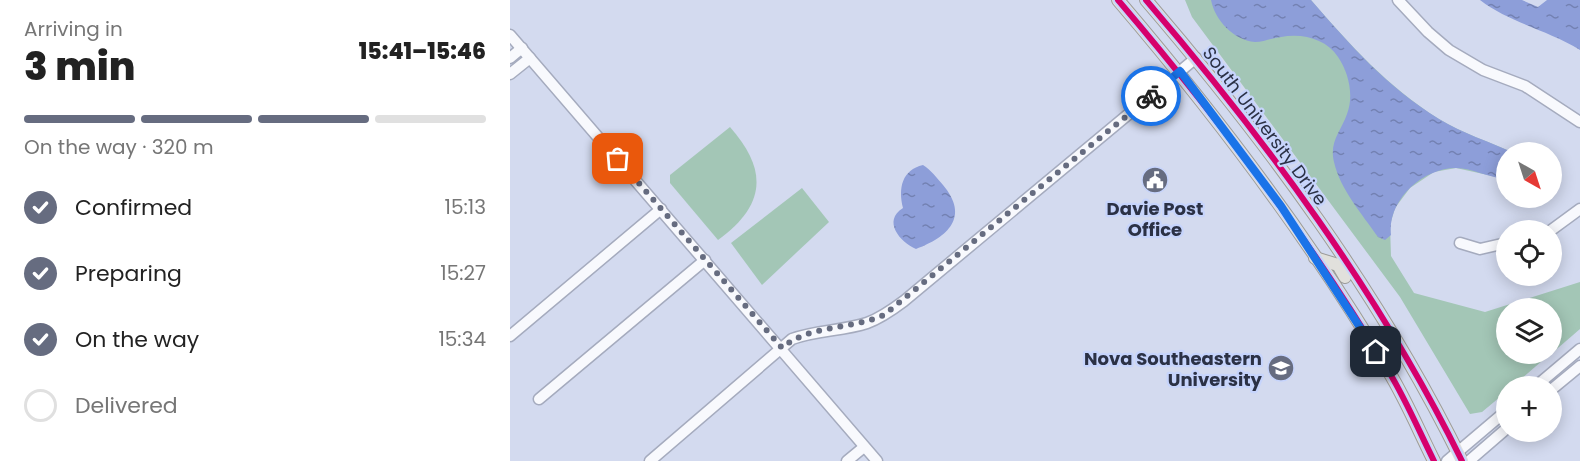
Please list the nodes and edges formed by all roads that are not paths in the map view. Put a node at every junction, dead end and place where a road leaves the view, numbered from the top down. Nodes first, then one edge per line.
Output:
1 (1118, 0) edge
2 (1146, 0) edge
3 (1398, 0) edge
4 (510, 35) edge
5 (522, 48) junction
6 (510, 58) edge
7 (530, 58) junction
8 (1196, 58) junction
9 (1180, 71) junction
10 (510, 74) edge
11 (1580, 122) edge
12 (661, 209) junction
13 (1580, 209) edge
14 (1562, 222) edge
15 (1460, 243) dead end
16 (1496, 245) edge
17 (1315, 258) junction
18 (705, 260) junction
19 (510, 336) edge
20 (1396, 341) junction
21 (782, 348) junction
22 (1580, 349) edge
23 (1580, 366) edge
24 (1547, 376) edge
25 (1562, 381) edge
26 (539, 399) dead end
27 (1496, 421) edge
28 (1496, 438) edge
29 (864, 447) junction
30 (1460, 456) edge
31 (650, 461) edge
32 (847, 461) edge
33 (877, 461) edge
34 (1434, 461) edge
35 (1447, 461) edge
36 (1469, 461) edge

1 - 9 main road, South University Drive
2 - 8 main road, South University Drive
3 - 11 street
4 - 5 street
5 - 6 street
5 - 7 street
7 - 10 street
7 - 12 street
8 - 9 street
8 - 20 main road, South University Drive
9 - 17 main road, South University Drive
9 - 21 street
12 - 18 street
12 - 19 street
13 - 14 street
15 - 16 street
17 - 20 main road
17 - 34 main road, South University Drive
18 - 21 street
18 - 26 street
20 - 30 main road, South University Drive
21 - 29 street
21 - 31 street
22 - 24 street
23 - 25 street
27 - 30 street
28 - 36 street
29 - 32 street
29 - 33 street
30 - 35 street

